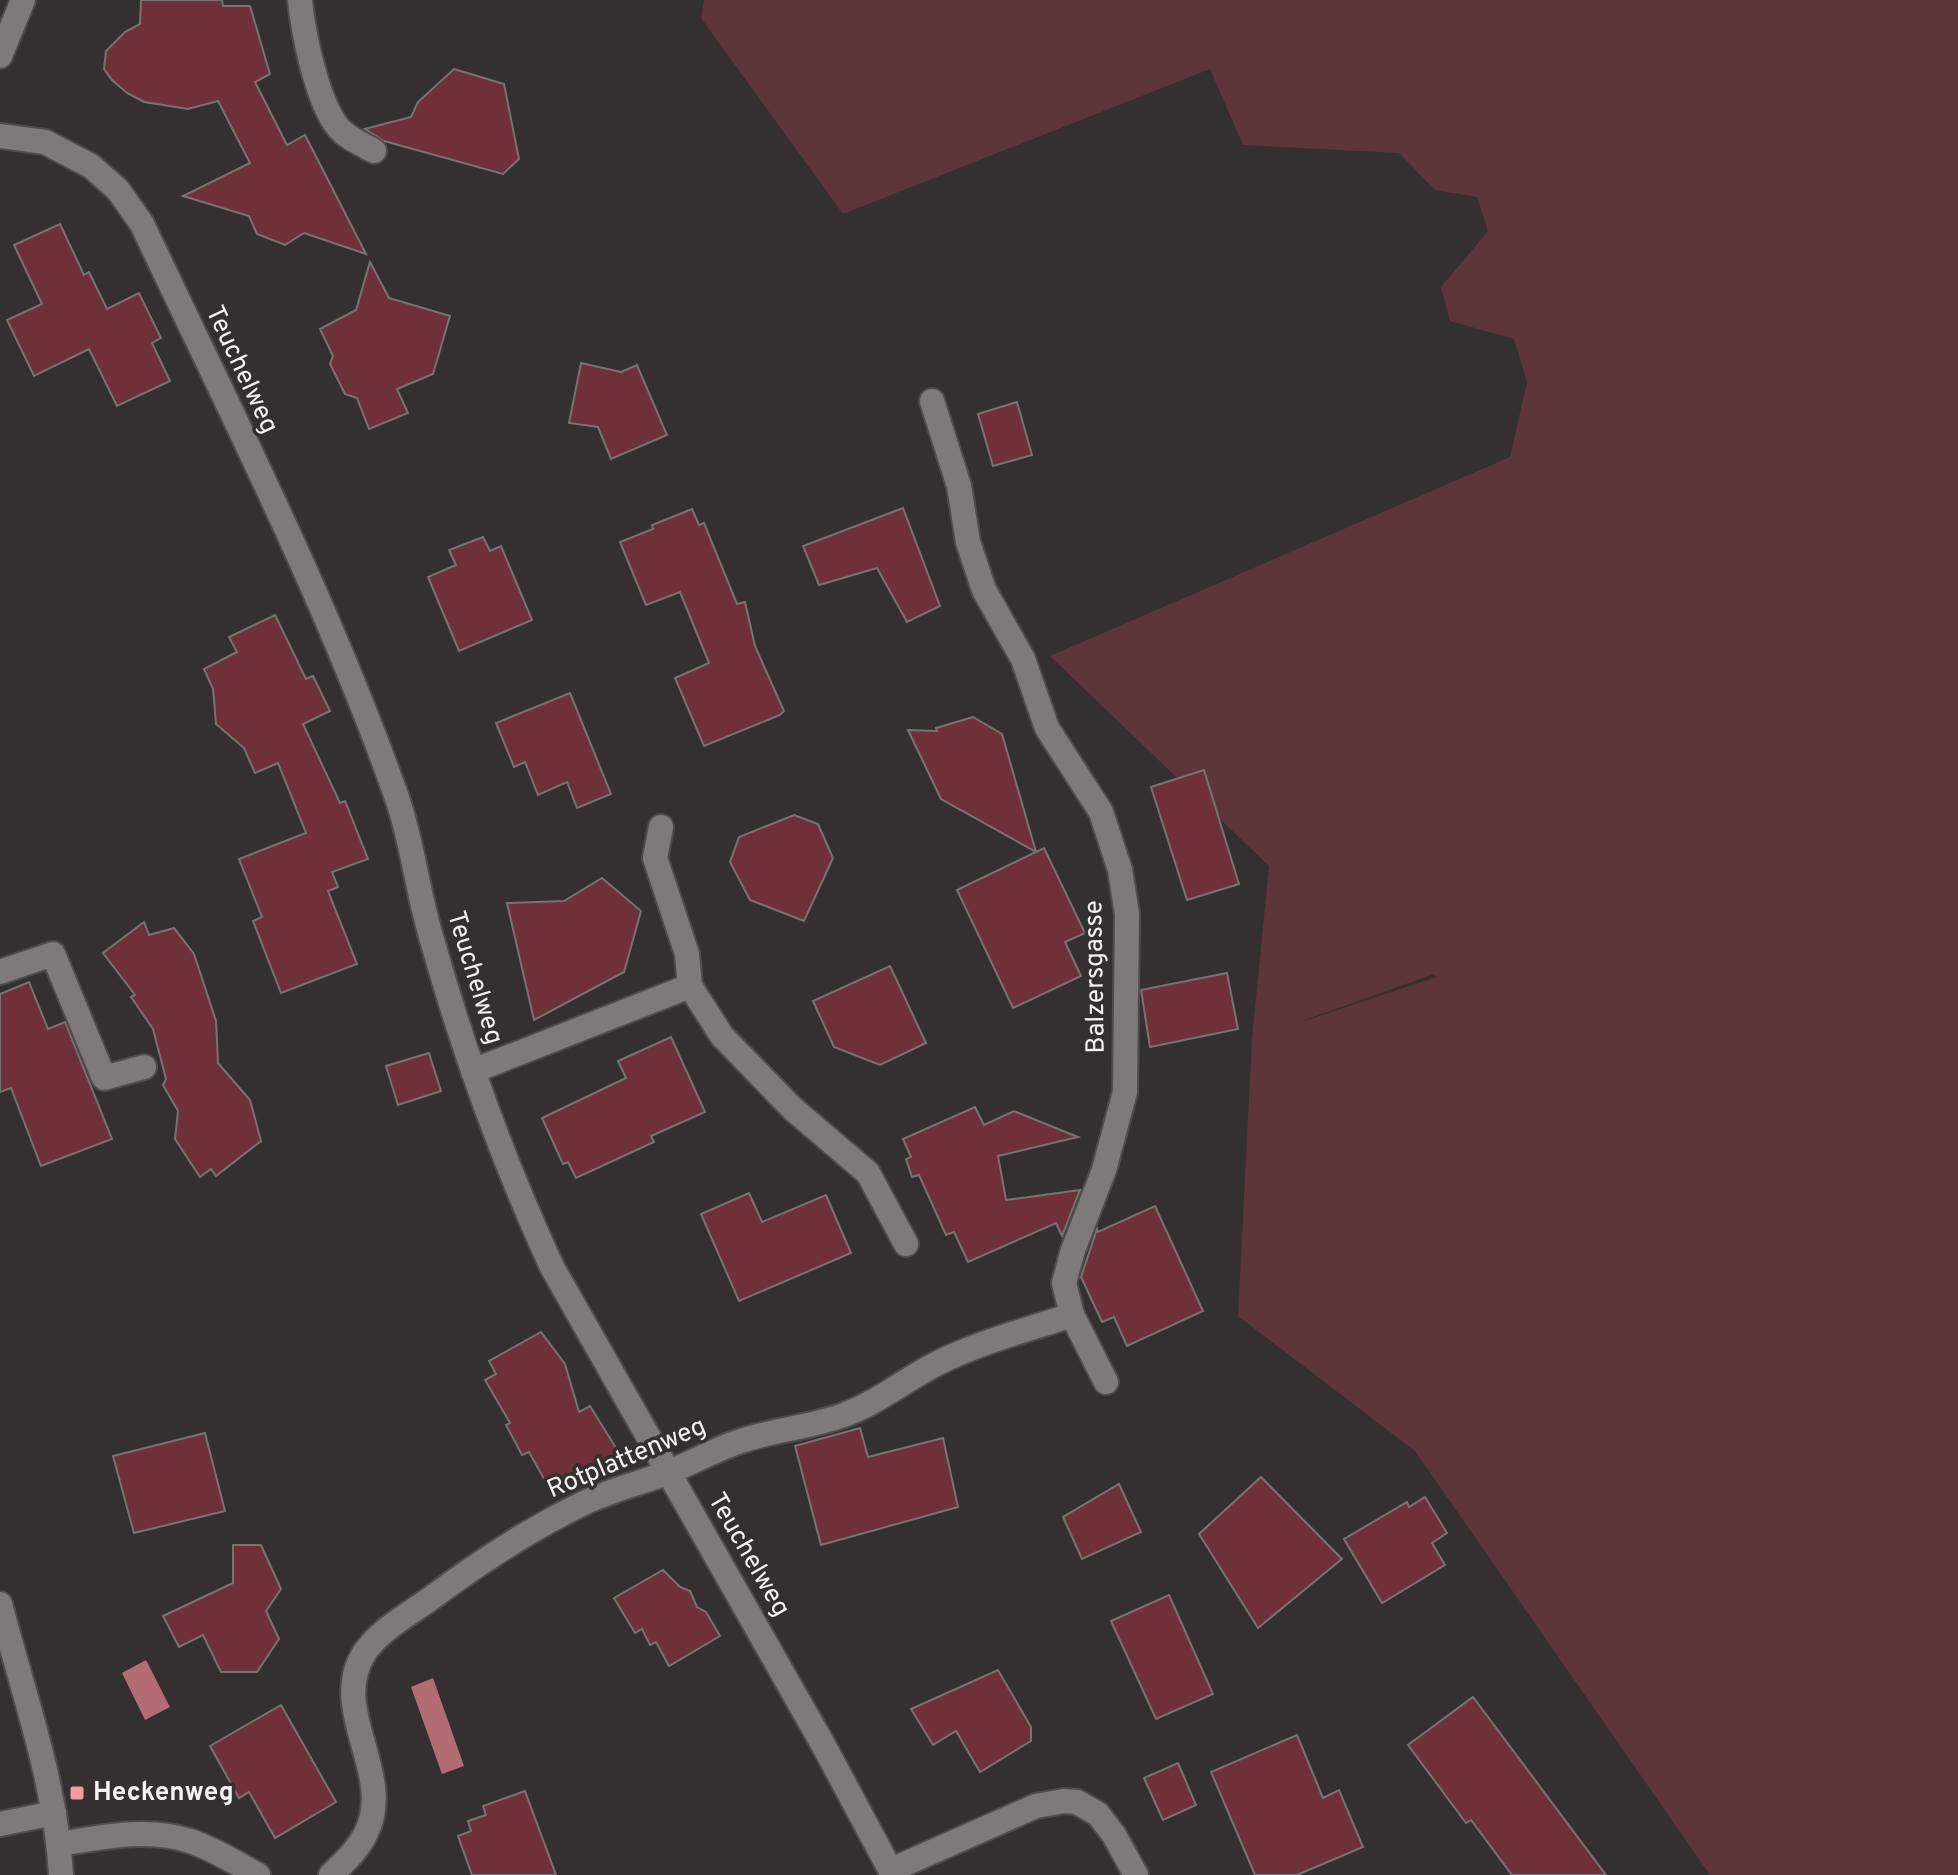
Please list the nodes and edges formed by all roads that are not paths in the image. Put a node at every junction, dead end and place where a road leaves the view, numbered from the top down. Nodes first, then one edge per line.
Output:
1 (23, 0) edge
2 (300, 0) edge
3 (0, 56) edge
4 (0, 136) edge
5 (374, 151) dead end
6 (932, 401) dead end
7 (661, 827) dead end
8 (0, 972) edge
9 (690, 986) junction
10 (144, 1067) dead end
11 (473, 1071) junction
12 (906, 1244) dead end
13 (1072, 1315) junction
14 (1106, 1382) dead end
15 (668, 1473) junction
16 (0, 1604) edge
17 (54, 1813) junction
18 (0, 1824) edge
19 (59, 1844) junction
20 (892, 1872) edge
21 (61, 1875) edge
22 (258, 1875) edge
23 (331, 1875) edge
24 (1136, 1875) edge

1 - 3 street
2 - 5 street
4 - 11 street, Teuchelweg
6 - 13 street, Balzersgasse
7 - 9 street
8 - 10 street
9 - 11 street
9 - 12 street
11 - 15 street, Teuchelweg
13 - 14 street, Balzersgasse
13 - 15 street, Rotplattenweg
15 - 20 street, Teuchelweg
15 - 23 street, Rotplattenweg
16 - 17 street
17 - 18 street
17 - 19 street
19 - 21 street
19 - 22 street
20 - 24 street

